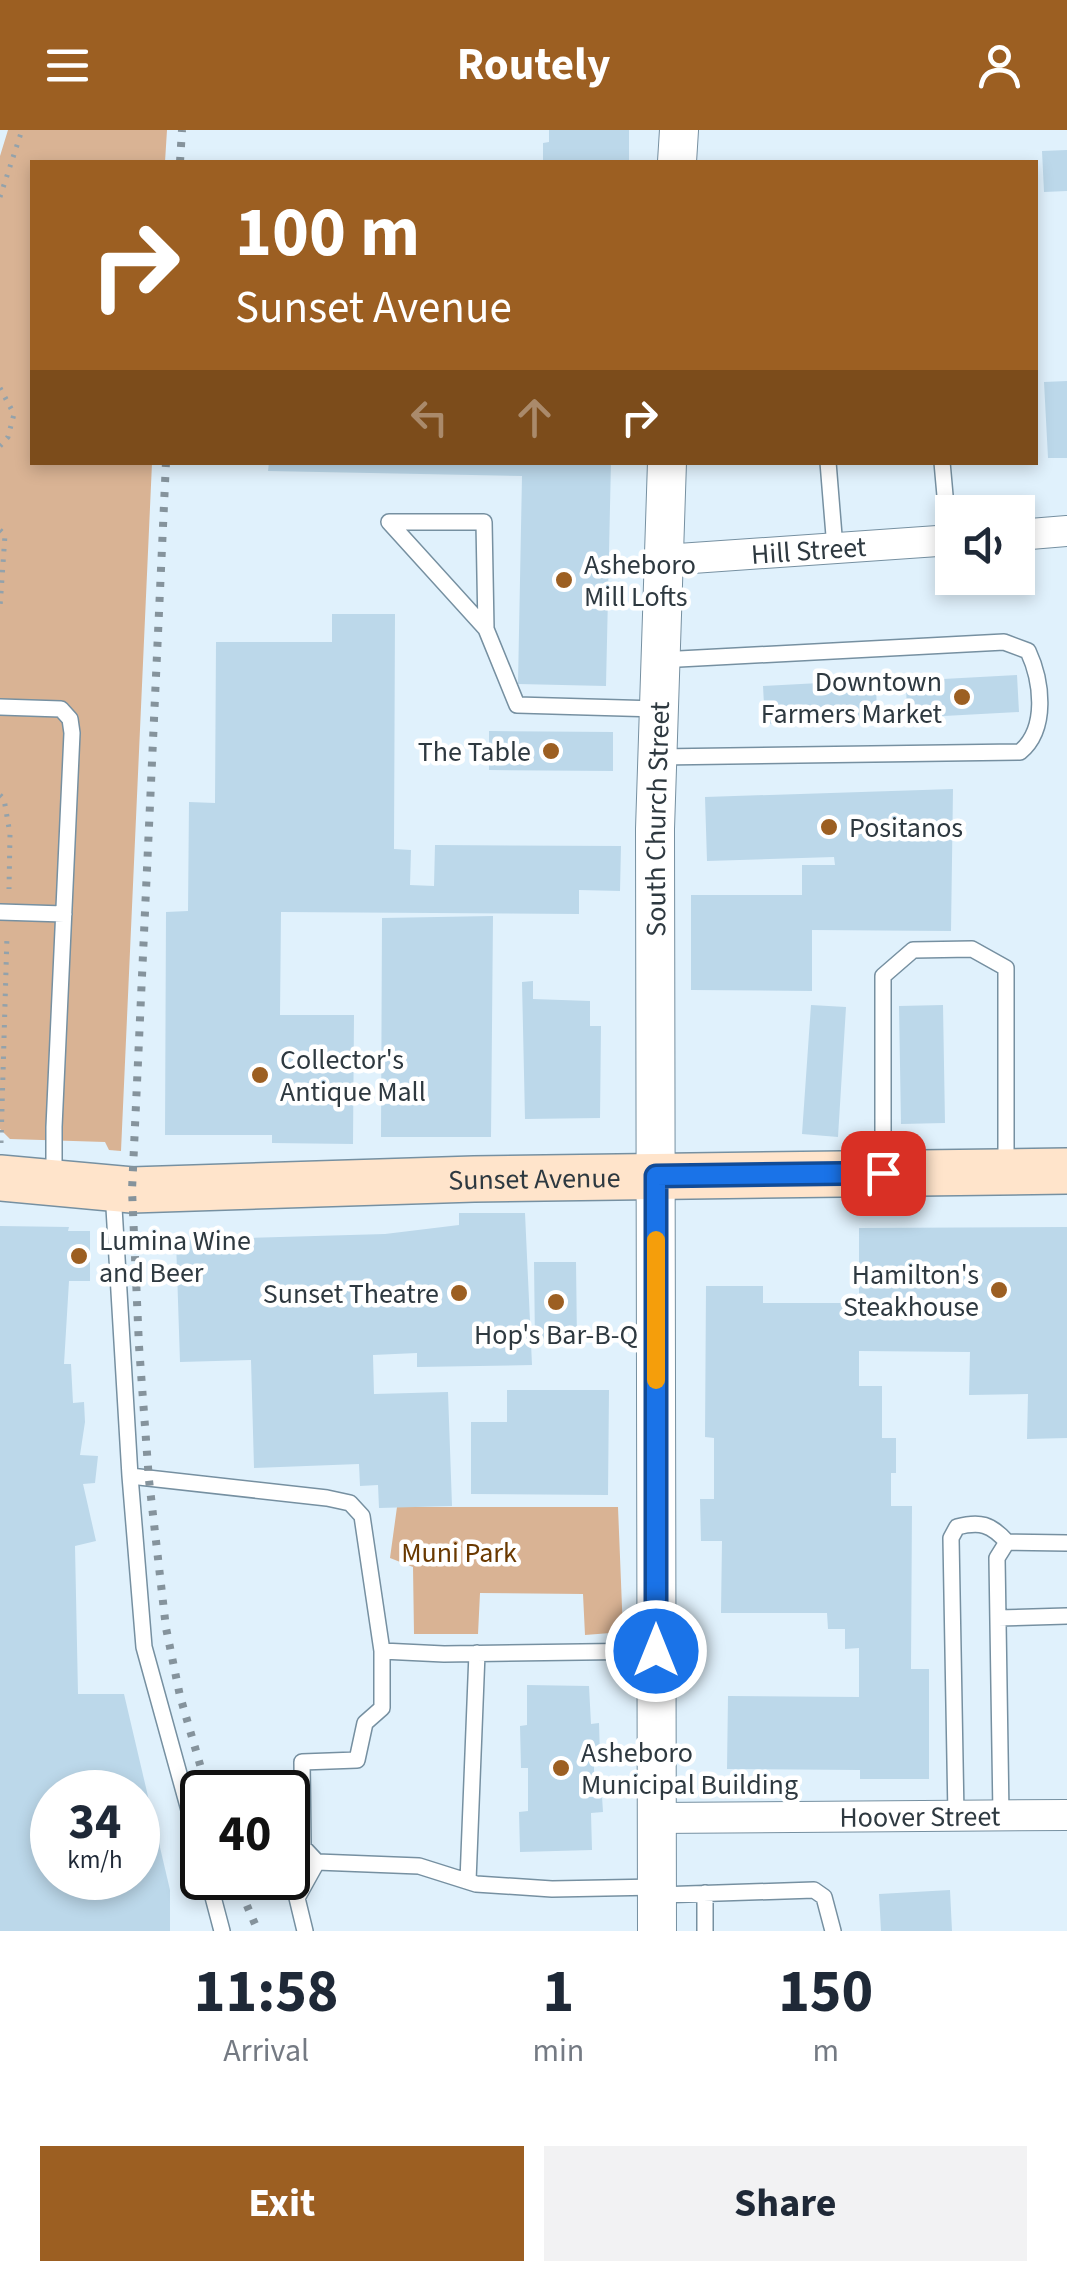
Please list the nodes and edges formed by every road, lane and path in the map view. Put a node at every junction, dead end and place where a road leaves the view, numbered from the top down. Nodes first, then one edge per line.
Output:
1 (22, 130) edge
2 (678, 130) edge
3 (678, 160) edge
4 (0, 198) edge
5 (0, 388) edge
6 (0, 446) edge
7 (667, 465) edge
8 (828, 465) edge
9 (942, 465) edge
10 (946, 495) edge
11 (0, 530) edge
12 (1067, 532) edge
13 (1035, 534) edge
14 (935, 541) edge
15 (835, 548) junction
16 (664, 560) junction
17 (0, 607) edge
18 (486, 629) junction
19 (660, 660) junction
20 (0, 707) edge
21 (658, 709) junction
22 (656, 758) junction
23 (0, 795) edge
24 (4, 913) edge
25 (64, 914) junction
26 (0, 1146) edge
27 (1067, 1170) edge
28 (1006, 1172) junction
29 (883, 1173) junction
30 (656, 1176) junction
31 (0, 1178) edge
32 (54, 1182) junction
33 (112, 1188) junction
34 (130, 1476) junction
35 (1006, 1542) junction
36 (1067, 1543) edge
37 (1067, 1616) edge
38 (998, 1618) junction
39 (656, 1651) junction
40 (382, 1652) junction
41 (476, 1653) junction
42 (180, 1777) edge
43 (1067, 1815) edge
44 (956, 1816) junction
45 (1001, 1816) junction
46 (656, 1818) junction
47 (317, 1862) junction
48 (468, 1881) junction
49 (705, 1894) junction
50 (214, 1900) edge
51 (657, 1904) edge
52 (222, 1931) edge
53 (305, 1931) edge
54 (706, 1931) edge
55 (832, 1931) edge

1 - 4 path
2 - 3 street
5 - 6 path
7 - 16 street, South Church Street
8 - 15 lane
9 - 10 lane
11 - 17 path
12 - 13 street
14 - 15 street, Hill Street
15 - 16 street, Hill Street
16 - 19 street, South Church Street
18 - 18 lane
18 - 21 lane
19 - 21 street, South Church Street
19 - 22 lane
20 - 25 lane
21 - 22 street, South Church Street
22 - 30 street, South Church Street
23 - 24 path
24 - 25 lane
24 - 26 path
25 - 32 lane
27 - 28 main road, Sunset Avenue
28 - 29 main road, Sunset Avenue
28 - 29 lane
29 - 30 main road, Sunset Avenue
30 - 33 main road, Sunset Avenue
30 - 39 street, South Church Street
31 - 32 main road, Sunset Avenue
32 - 33 main road, Sunset Avenue
33 - 34 lane
34 - 40 lane
34 - 42 lane
35 - 36 lane
35 - 38 lane
35 - 44 lane
37 - 38 lane
38 - 45 lane
39 - 41 lane
39 - 46 street, South Church Street
40 - 41 lane
40 - 47 lane
41 - 48 lane
43 - 45 street, Hoover Street
44 - 45 street, Hoover Street
44 - 46 street, Hoover Street
46 - 51 street, South Church Street
47 - 48 lane
47 - 53 lane
48 - 51 lane
49 - 51 lane
49 - 54 lane
49 - 55 lane
50 - 52 lane

